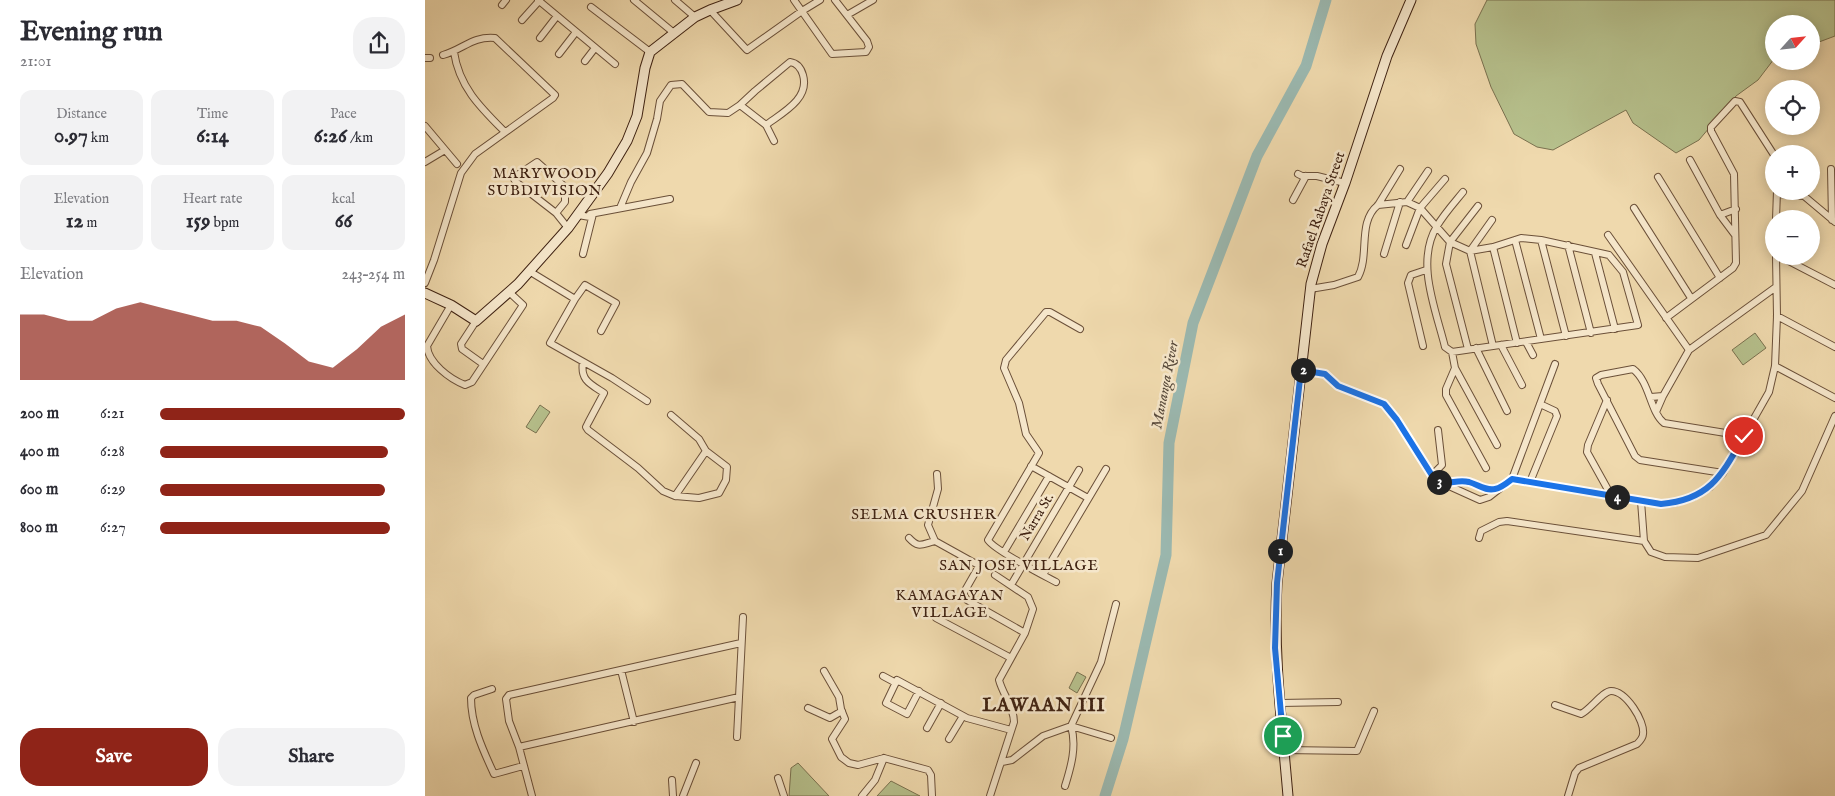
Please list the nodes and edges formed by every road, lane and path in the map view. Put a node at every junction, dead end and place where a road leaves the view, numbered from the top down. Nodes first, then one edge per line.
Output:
1 (633, 0) edge
2 (675, 0) edge
3 (737, 0) edge
4 (794, 0) edge
5 (820, 0) edge
6 (835, 0) edge
7 (873, 0) edge
8 (1411, 0) edge
9 (540, 1) edge
10 (591, 6) dead end
11 (710, 10) junction
12 (801, 11) junction
13 (847, 15) junction
14 (557, 16) junction
15 (695, 17) junction
16 (522, 20) dead end
17 (576, 32) junction
18 (674, 32) junction
19 (540, 38) dead end
20 (595, 48) junction
21 (454, 52) junction
22 (650, 52) junction
23 (559, 54) dead end
24 (443, 55) dead end
25 (585, 60) dead end
26 (615, 64) dead end
27 (740, 105) junction
28 (766, 125) junction
29 (425, 126) edge
30 (505, 132) junction
31 (774, 141) dead end
32 (1768, 145) edge
33 (445, 150) junction
34 (1690, 160) dead end
35 (425, 162) edge
36 (457, 164) dead end
37 (1831, 168) dead end
38 (1401, 169) dead end
39 (1428, 171) dead end
40 (1298, 174) dead end
41 (1306, 176) junction
42 (1658, 176) dead end
43 (1445, 179) dead end
44 (1345, 184) junction
45 (1463, 192) dead end
46 (670, 199) dead end
47 (1293, 200) dead end
48 (1809, 200) edge
49 (1404, 202) junction
50 (1379, 205) junction
51 (1478, 206) dead end
52 (620, 208) junction
53 (1420, 208) junction
54 (1634, 208) dead end
55 (1736, 209) junction
56 (556, 213) junction
57 (586, 214) junction
58 (1720, 215) junction
59 (1492, 220) dead end
60 (1834, 221) edge
61 (1436, 227) junction
62 (568, 228) junction
63 (1735, 234) junction
64 (1608, 235) dead end
65 (1515, 240) junction
66 (1541, 240) junction
67 (1450, 242) junction
68 (1406, 245) dead end
69 (1568, 245) junction
70 (1493, 247) junction
71 (1470, 251) junction
72 (1595, 253) junction
73 (583, 254) dead end
74 (1384, 254) dead end
75 (1776, 265) edge
76 (1795, 265) edge
77 (1426, 270) junction
78 (529, 271) junction
79 (1720, 278) junction
80 (425, 283) edge
81 (1835, 285) edge
82 (1775, 287) junction
83 (1310, 289) junction
84 (425, 292) edge
85 (509, 292) junction
86 (1691, 298) junction
87 (575, 299) junction
88 (451, 305) junction
89 (1777, 316) junction
90 (1666, 318) junction
91 (476, 321) junction
92 (1080, 329) dead end
93 (1615, 329) junction
94 (601, 331) dead end
95 (1591, 333) junction
96 (1566, 336) junction
97 (1541, 339) junction
98 (1526, 342) junction
99 (1517, 343) junction
100 (1501, 345) junction
101 (1423, 346) dead end
102 (1493, 346) junction
103 (1835, 347) edge
104 (1476, 348) junction
105 (1468, 350) junction
106 (1689, 350) junction
107 (1452, 352) junction
108 (1533, 355) dead end
109 (583, 362) junction
110 (483, 364) junction
111 (1555, 364) dead end
112 (1775, 366) junction
113 (1455, 368) junction
114 (1301, 370) junction
115 (1522, 385) dead end
116 (1651, 396) junction
117 (1663, 396) junction
118 (1835, 398) edge
119 (1607, 400) junction
120 (647, 401) dead end
121 (1540, 404) junction
122 (1507, 411) dead end
123 (1656, 412) junction
124 (671, 415) dead end
125 (1835, 416) edge
126 (1438, 430) dead end
127 (1744, 436) junction
128 (1497, 445) dead end
129 (706, 451) junction
130 (1031, 466) junction
131 (1486, 468) dead end
132 (1105, 469) dead end
133 (1079, 470) dead end
134 (1723, 473) junction
135 (937, 474) dead end
136 (1432, 475) junction
137 (1049, 476) junction
138 (1512, 479) junction
139 (1530, 482) junction
140 (1471, 483) junction
141 (1445, 484) junction
142 (1069, 487) junction
143 (1498, 489) junction
144 (1466, 494) junction
145 (675, 496) junction
146 (1612, 497) junction
147 (1089, 498) junction
148 (1641, 501) junction
149 (909, 538) dead end
150 (1479, 538) dead end
151 (935, 541) junction
152 (1644, 542) junction
153 (1004, 552) junction
154 (1023, 563) junction
155 (995, 575) dead end
156 (1043, 575) junction
157 (1057, 582) dead end
158 (1011, 585) junction
159 (1116, 604) dead end
160 (743, 617) dead end
161 (936, 618) dead end
162 (1025, 633) junction
163 (741, 642) junction
164 (1011, 658) junction
165 (621, 670) junction
166 (824, 671) dead end
167 (883, 676) dead end
168 (896, 683) junction
169 (492, 689) dead end
170 (919, 691) junction
171 (739, 697) junction
172 (1339, 702) dead end
173 (941, 703) junction
174 (1280, 703) junction
175 (1555, 705) dead end
176 (808, 708) dead end
177 (842, 711) junction
178 (1374, 711) dead end
179 (963, 716) junction
180 (634, 722) junction
181 (1071, 726) junction
182 (927, 728) dead end
183 (1011, 730) junction
184 (737, 737) dead end
185 (1111, 738) dead end
186 (949, 739) dead end
187 (519, 747) junction
188 (1284, 750) junction
189 (884, 758) junction
190 (1002, 762) junction
191 (696, 763) dead end
192 (523, 766) junction
193 (778, 778) dead end
194 (672, 780) dead end
195 (1065, 786) dead end
196 (532, 796) edge
197 (673, 796) edge
198 (683, 796) edge
199 (784, 796) edge
200 (862, 796) edge
201 (933, 796) edge
202 (990, 796) edge
203 (1288, 796) edge
204 (1568, 796) edge

1 - 18 street
2 - 15 street
3 - 11 main road
4 - 12 street
5 - 12 street
6 - 13 street
7 - 13 street
8 - 44 main road, Rafael Rabaya Street
9 - 14 street
9 - 16 street
10 - 22 street
11 - 12 street
11 - 15 main road
12 - 13 street
14 - 17 street
14 - 19 street
15 - 18 main road
17 - 20 street
17 - 23 street
18 - 22 main road
20 - 25 street
20 - 26 street
21 - 24 street
21 - 30 street
21 - 30 street
22 - 57 main road
27 - 28 street
27 - 28 street
27 - 52 street
28 - 31 street
29 - 33 street
30 - 80 street
32 - 55 street
33 - 35 street
33 - 36 street
34 - 58 street
37 - 60 street
38 - 50 street
39 - 49 street
40 - 41 street
41 - 44 street
41 - 47 street
42 - 79 street
43 - 53 street
44 - 83 main road, Rafael Rabaya Street
45 - 61 street
46 - 52 street
48 - 60 street
49 - 50 street
49 - 53 street
49 - 74 street
50 - 83 street
51 - 67 street
52 - 57 street
53 - 61 street
53 - 68 street
54 - 86 street
55 - 58 street
55 - 63 street
56 - 56 street
56 - 62 street
57 - 62 main road
57 - 73 street
58 - 63 street
59 - 71 street
61 - 67 street
61 - 77 street
62 - 78 main road
63 - 79 street
64 - 90 street
65 - 66 street
65 - 70 street
65 - 97 street
66 - 69 street
66 - 96 street
67 - 71 street
67 - 105 street
69 - 72 street
69 - 95 street
70 - 71 street
70 - 99 street
71 - 102 street
72 - 93 street
72 - 93 street
75 - 82 street
76 - 81 street
77 - 101 street
77 - 107 street
78 - 85 main road
78 - 87 street
79 - 86 street
82 - 89 street
82 - 106 street
83 - 114 main road, Rafael Rabaya Street
84 - 88 main road
85 - 91 main road
85 - 110 street
86 - 90 street
87 - 94 street
87 - 109 street
88 - 91 main road
88 - 110 street
89 - 103 street
89 - 112 street
90 - 106 street
91 - 110 street
92 - 130 street
93 - 95 street
95 - 96 street
96 - 97 street
97 - 98 street
98 - 99 street
98 - 108 street
99 - 100 street
100 - 102 street
100 - 115 street
102 - 104 street
104 - 105 street
104 - 122 street
105 - 107 street
106 - 117 street
107 - 113 street
109 - 120 street
109 - 145 street
111 - 121 street
112 - 118 street
112 - 127 street
113 - 128 street
113 - 131 street
114 - 136 street
114 - 174 main road, Rafael Rabaya Street
116 - 117 street
116 - 119 street
116 - 123 street
117 - 123 street
119 - 134 street
119 - 146 street
121 - 138 street
121 - 139 street
123 - 127 street
124 - 129 street
125 - 152 street
126 - 136 street
127 - 134 street
129 - 145 street
129 - 145 street
130 - 137 street
130 - 153 street
132 - 147 street
133 - 142 street, Narra St.
134 - 148 street
135 - 151 street
136 - 141 street
137 - 142 street
137 - 153 street
138 - 139 street
138 - 143 street
139 - 146 street
140 - 141 street
140 - 143 street
140 - 144 street
141 - 144 street
142 - 147 street
142 - 154 street, Narra St.
143 - 144 street
146 - 148 street
147 - 156 street
148 - 152 street
149 - 151 street
150 - 152 street
151 - 162 street
153 - 154 street
154 - 156 street
154 - 158 street, Narra St.
155 - 158 street
156 - 157 street
158 - 162 street
159 - 181 street
160 - 163 street
161 - 164 street
162 - 164 street
163 - 165 street
163 - 171 street
164 - 183 street
165 - 180 street
165 - 187 street
166 - 177 street
167 - 168 street
168 - 170 street
168 - 170 street
169 - 192 street
170 - 173 street
171 - 180 street
171 - 184 street
172 - 174 street
173 - 179 street
173 - 182 street
174 - 188 main road, Rafael Rabaya Street
175 - 204 street
176 - 177 street
177 - 189 street
178 - 188 street
179 - 183 street
179 - 186 street
180 - 187 street
181 - 185 street
181 - 190 street
181 - 195 street
183 - 190 street
187 - 192 street
188 - 203 main road, Rafael Rabaya Street
189 - 200 street
189 - 201 street
190 - 202 street
191 - 198 street
192 - 196 street
193 - 199 street
194 - 197 street

